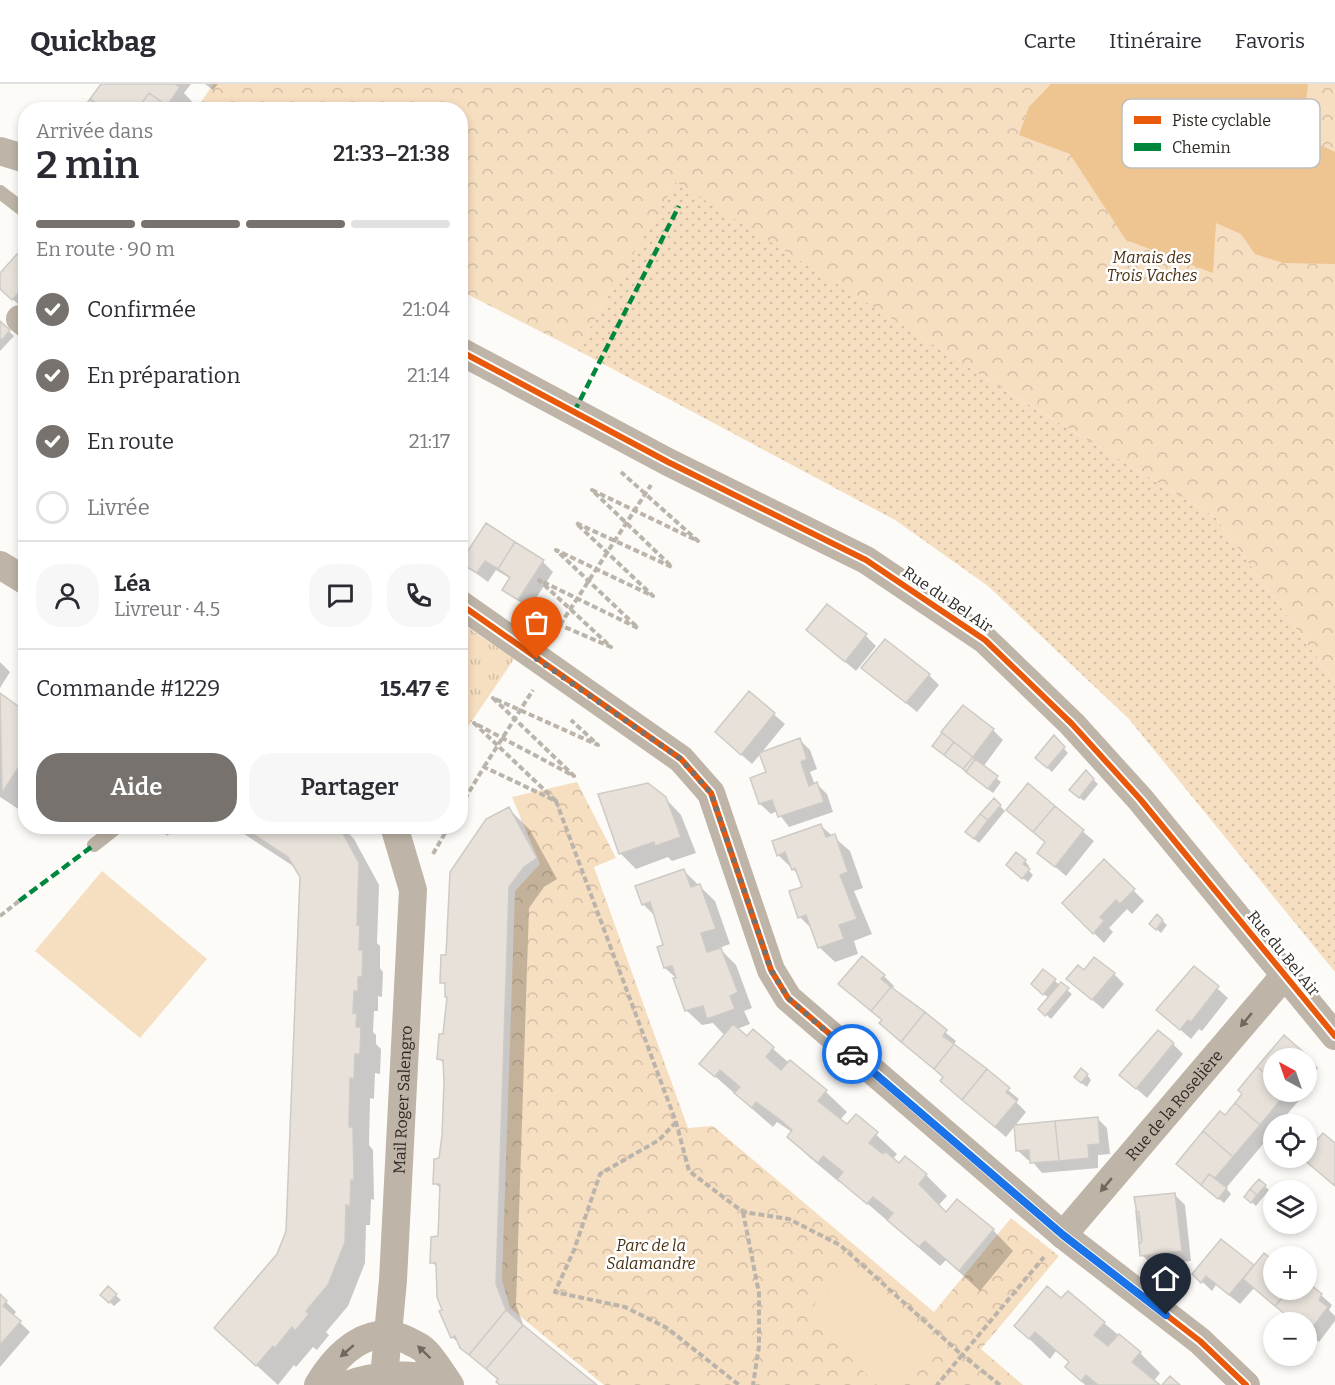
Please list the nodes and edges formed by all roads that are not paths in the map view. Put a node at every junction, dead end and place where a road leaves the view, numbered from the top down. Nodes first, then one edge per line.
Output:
1 (0, 151) edge
2 (18, 157) edge
3 (0, 192) edge
4 (18, 206) edge
5 (468, 355) edge
6 (0, 565) edge
7 (18, 576) edge
8 (468, 610) edge
9 (108, 834) edge
10 (396, 834) edge
11 (94, 845) dead end
12 (1284, 976) junction
13 (1335, 1035) edge
14 (1063, 1235) junction
15 (387, 1335) junction
16 (384, 1377) junction
17 (318, 1385) edge
18 (347, 1385) edge
19 (445, 1385) edge
20 (450, 1385) edge
21 (1246, 1385) edge

1 - 2 street
3 - 4 lane
5 - 12 street, Rue du Bel Air
6 - 7 street
8 - 14 street
9 - 11 lane
10 - 15 street, Mail Roger Salengro
12 - 13 street, Rue du Bel Air
12 -> 14 street, Rue de la Roselière
14 - 21 street
15 - 16 street, Mail Roger Salengro
15 -> 17 street
20 -> 15 street
16 - 18 street
16 - 19 street

